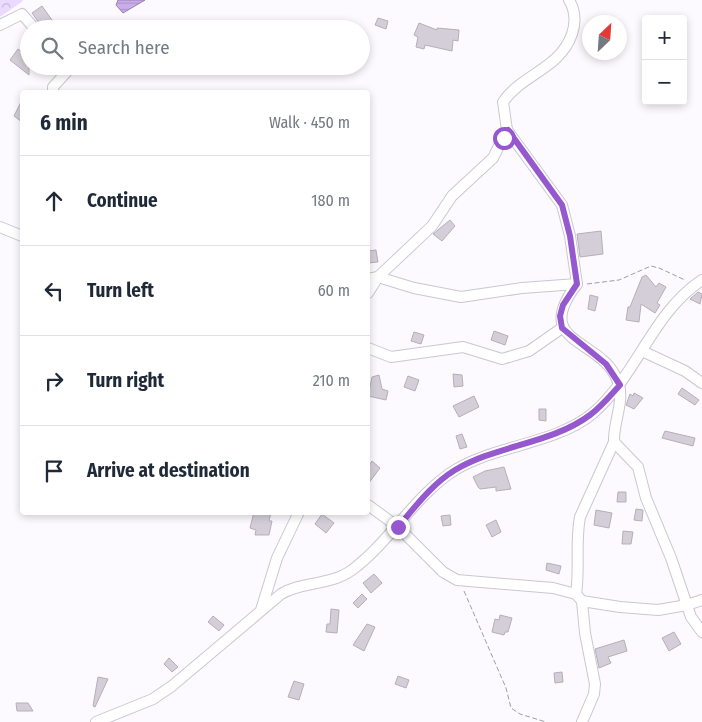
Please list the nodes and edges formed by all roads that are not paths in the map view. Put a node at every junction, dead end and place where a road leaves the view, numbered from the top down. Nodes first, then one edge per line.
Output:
1 (569, 0) edge
2 (27, 20) edge
3 (0, 25) edge
4 (64, 75) edge
5 (53, 90) edge
6 (508, 130) junction
7 (0, 227) edge
8 (20, 235) edge
9 (373, 278) edge
10 (698, 282) edge
11 (577, 284) junction
12 (562, 328) junction
13 (370, 349) edge
14 (642, 351) junction
15 (702, 383) edge
16 (620, 385) junction
17 (614, 442) junction
18 (370, 506) edge
19 (298, 515) edge
20 (398, 527) junction
21 (579, 598) junction
22 (702, 600) edge
23 (687, 606) junction
24 (261, 610) junction
25 (702, 632) edge
26 (96, 722) edge
27 (582, 722) edge

1 - 6 street
2 - 3 street
4 - 5 street
6 - 9 street
6 - 11 street
7 - 8 street
9 - 11 street
10 - 14 street
11 - 12 street
12 - 13 street
12 - 16 street
14 - 15 street
14 - 16 street
16 - 17 street
16 - 20 street
17 - 21 street
17 - 23 street
18 - 20 street
19 - 24 street
20 - 21 street
20 - 24 street
21 - 23 street
21 - 27 street
22 - 23 street
23 - 25 street
24 - 26 street

